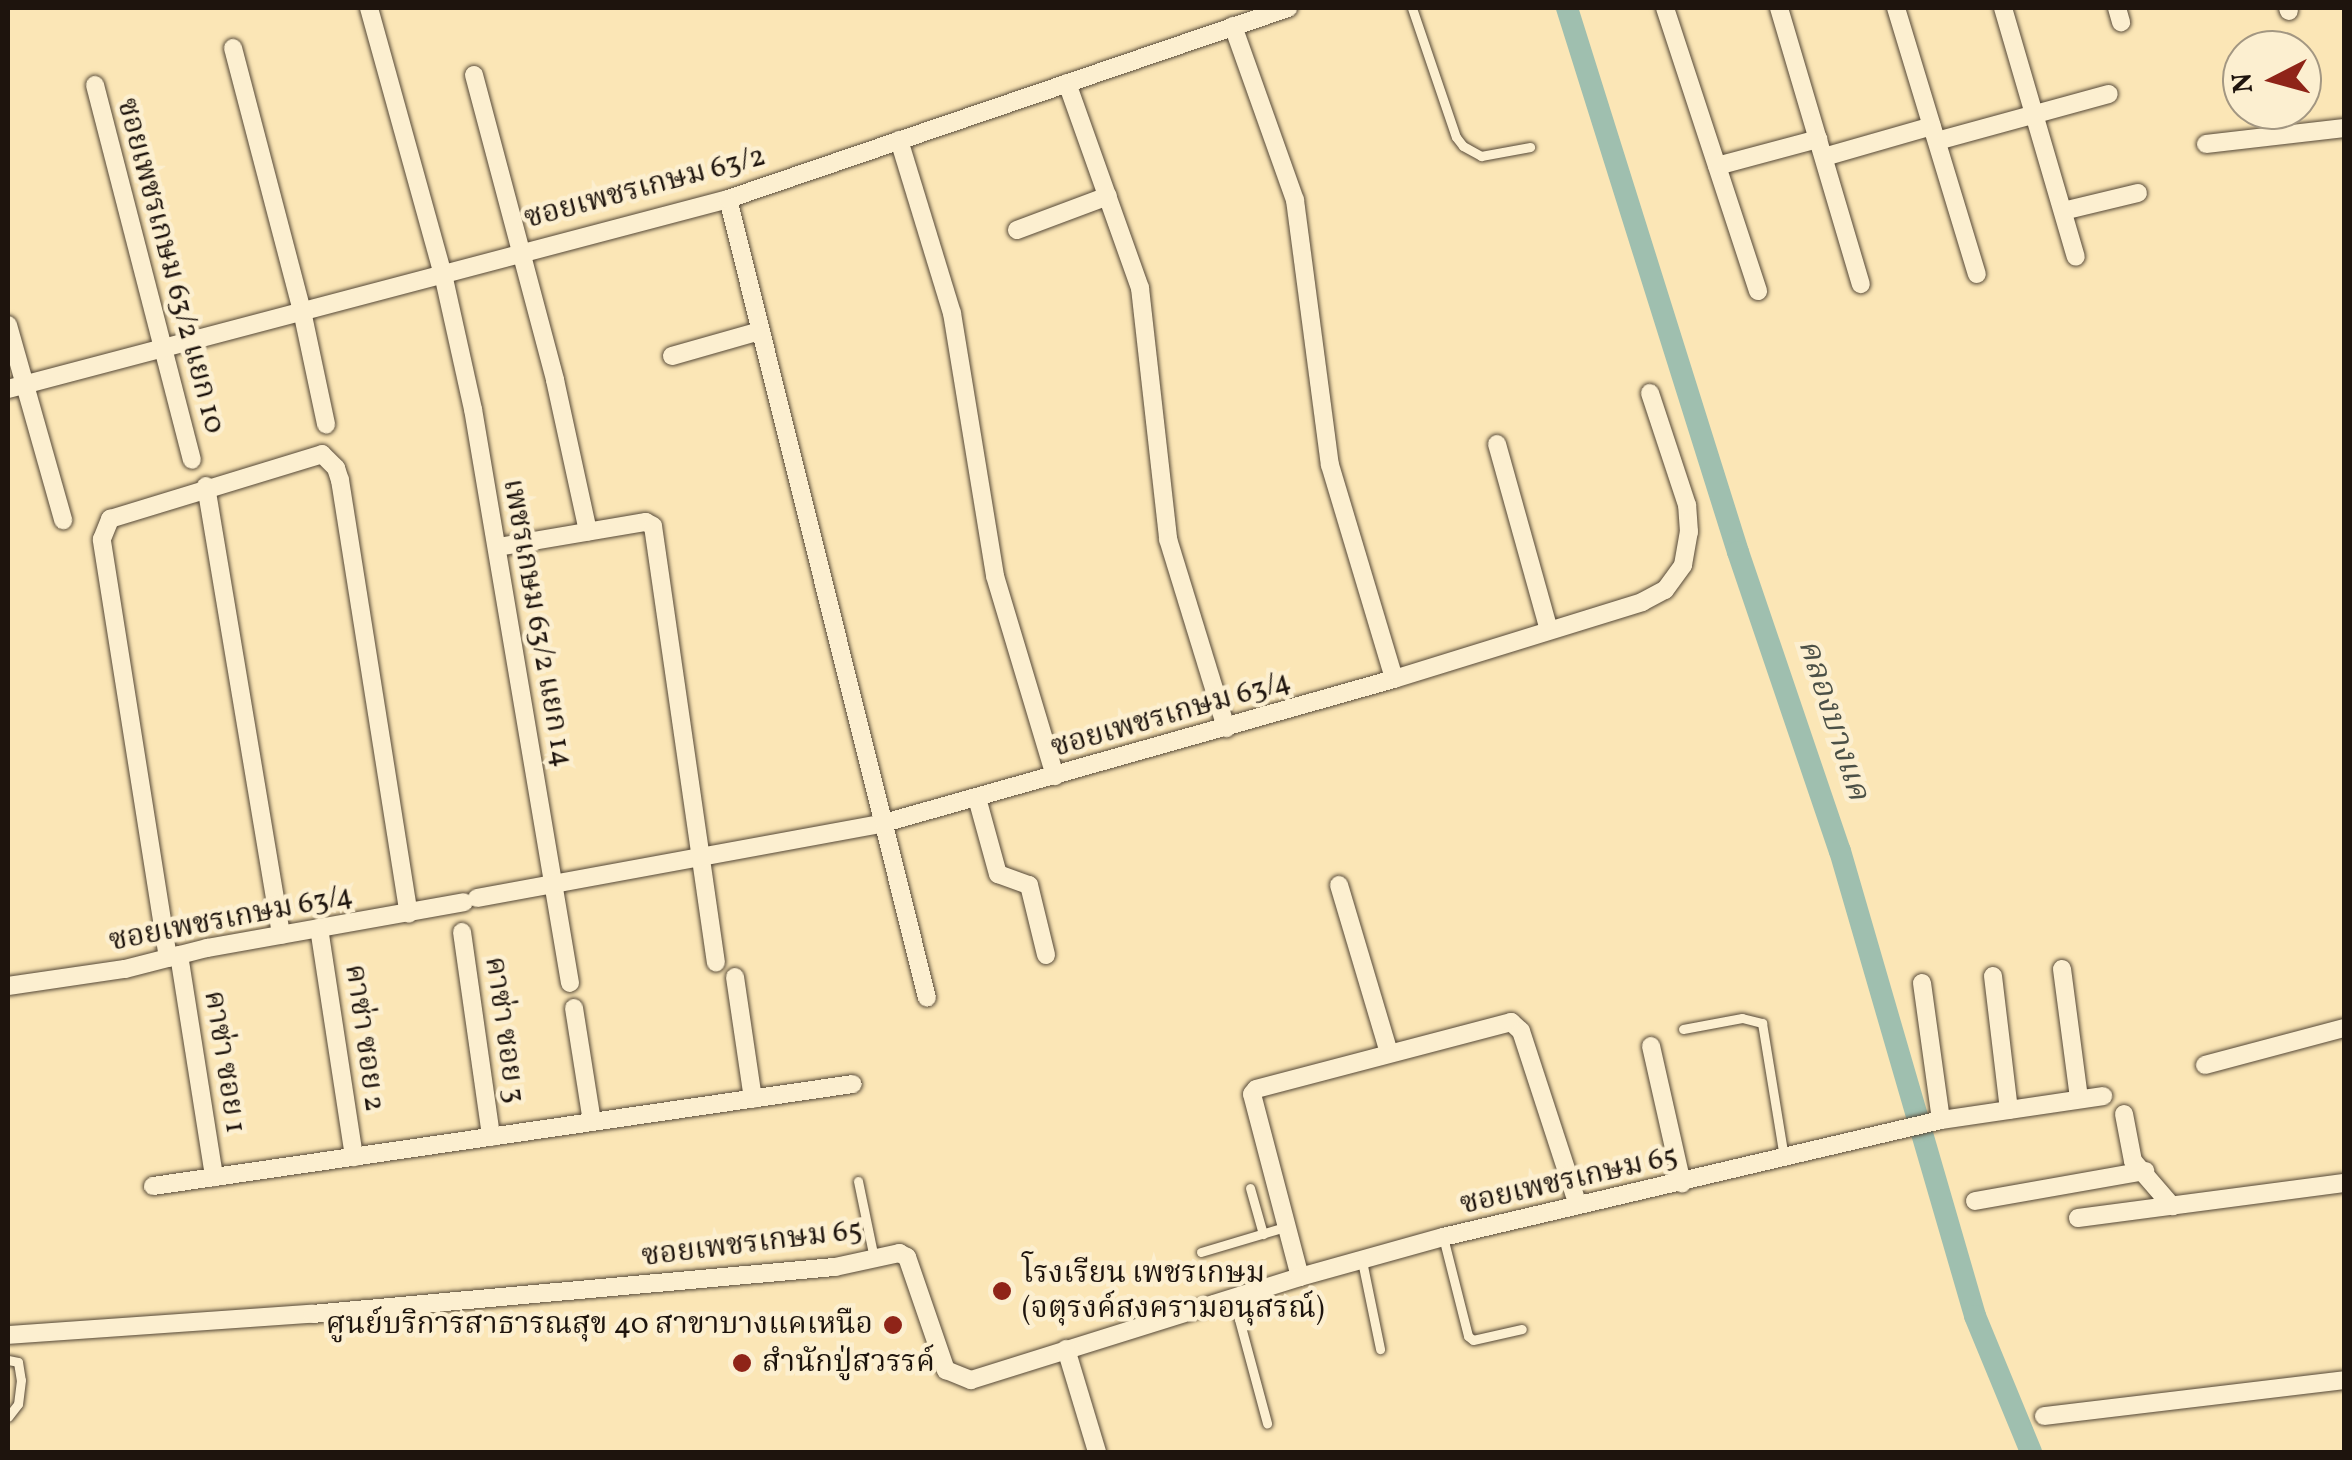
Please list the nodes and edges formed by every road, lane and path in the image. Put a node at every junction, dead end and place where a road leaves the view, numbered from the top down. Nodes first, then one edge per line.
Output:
1 (369, 8) edge
2 (1288, 8) edge
3 (1412, 8) edge
4 (1665, 8) edge
5 (1779, 8) edge
6 (1896, 8) edge
7 (2003, 8) edge
8 (1233, 26) junction
9 (233, 48) dead end
10 (474, 75) dead end
11 (1067, 83) junction
12 (94, 86) dead end
13 (2109, 94) dead end
14 (2034, 112) junction
15 (2344, 128) edge
16 (1934, 134) junction
17 (899, 140) junction
18 (2206, 144) dead end
19 (1530, 147) dead end
20 (1821, 148) junction
21 (1717, 166) junction
22 (2138, 193) dead end
23 (1108, 196) junction
24 (728, 199) junction
25 (2063, 211) junction
26 (1017, 230) dead end
27 (520, 251) junction
28 (2076, 257) dead end
29 (444, 274) junction
30 (1978, 274) dead end
31 (1861, 284) dead end
32 (1758, 291) dead end
33 (302, 311) junction
34 (8, 325) edge
35 (760, 331) junction
36 (164, 349) junction
37 (672, 356) dead end
38 (15, 386) edge
39 (1650, 393) dead end
40 (326, 424) dead end
41 (1496, 444) dead end
42 (192, 460) dead end
43 (206, 486) junction
44 (63, 520) dead end
45 (588, 531) junction
46 (498, 547) junction
47 (1549, 630) junction
48 (1394, 679) junction
49 (1226, 728) junction
50 (1055, 776) junction
51 (978, 798) junction
52 (884, 823) junction
53 (701, 856) junction
54 (552, 884) junction
55 (1339, 885) dead end
56 (409, 914) junction
57 (320, 928) junction
58 (462, 932) dead end
59 (281, 935) junction
60 (1046, 955) dead end
61 (173, 957) junction
62 (716, 962) dead end
63 (2062, 969) dead end
64 (1993, 976) dead end
65 (735, 977) dead end
66 (570, 982) dead end
67 (1922, 983) dead end
68 (8, 986) edge
69 (927, 998) dead end
70 (574, 1008) dead end
71 (2344, 1028) edge
72 (1683, 1030) dead end
73 (1651, 1046) dead end
74 (1389, 1054) junction
75 (2205, 1064) dead end
76 (853, 1084) dead end
77 (2103, 1096) dead end
78 (752, 1099) junction
79 (2079, 1099) junction
80 (2009, 1110) junction
81 (2124, 1114) dead end
82 (1940, 1120) junction
83 (592, 1122) junction
84 (491, 1137) junction
85 (354, 1157) junction
86 (1784, 1160) junction
87 (2145, 1171) junction
88 (214, 1177) junction
89 (858, 1180) dead end
90 (2344, 1183) edge
91 (1682, 1184) junction
92 (153, 1186) dead end
93 (1250, 1188) dead end
94 (1974, 1201) dead end
95 (1578, 1205) junction
96 (2172, 1206) junction
97 (2078, 1218) dead end
98 (1285, 1227) junction
99 (1263, 1234) junction
100 (1443, 1237) junction
101 (1201, 1252) dead end
102 (874, 1258) junction
103 (1362, 1261) junction
104 (1300, 1276) junction
105 (1233, 1297) junction
106 (1522, 1329) dead end
107 (8, 1336) edge
108 (1380, 1349) dead end
109 (1066, 1350) junction
110 (8, 1360) edge
111 (2344, 1380) edge
112 (2044, 1416) dead end
113 (8, 1417) edge
114 (1267, 1424) dead end
115 (1097, 1452) edge

1 - 29 street, เพชรเกษม 63/2 แยก 14
2 - 8 street, ซอยเพชรเกษม 63/2
3 - 19 lane
4 - 21 street
5 - 20 street
6 - 16 street
7 - 14 street
8 - 11 street, ซอยเพชรเกษม 63/2
8 - 48 street
9 - 33 street
10 - 27 street
11 - 17 street, ซอยเพชรเกษม 63/2
11 - 23 street
12 - 36 street, ซอยเพชรเกษม 63/2 แยก 10
13 - 14 street
14 - 16 street
14 - 25 street
15 - 18 street
16 - 20 street
16 - 30 street
17 - 24 street, ซอยเพชรเกษม 63/2
17 - 50 street
20 - 21 street
20 - 31 street
21 - 32 street
22 - 25 street
23 - 26 street
23 - 49 street
24 - 27 street, ซอยเพชรเกษม 63/2
24 - 35 street
25 - 28 street
27 - 29 street, ซอยเพชรเกษม 63/2
27 - 45 street
29 - 33 street, ซอยเพชรเกษม 63/2
29 - 46 street, เพชรเกษม 63/2 แยก 14
33 - 36 street, ซอยเพชรเกษม 63/2
33 - 40 street
34 - 38 street
35 - 37 street
35 - 52 street
36 - 38 street, ซอยเพชรเกษม 63/2
36 - 42 street, ซอยเพชรเกษม 63/2 แยก 10
38 - 44 street
39 - 47 street, ซอยเพชรเกษม 63/4
41 - 47 street
43 - 56 street
43 - 59 street
43 - 61 street, คาซ่า ซอย 1
45 - 46 street
45 - 53 street
46 - 54 street, เพชรเกษม 63/2 แยก 14
47 - 48 street, ซอยเพชรเกษม 63/4
48 - 49 street, ซอยเพชรเกษม 63/4
49 - 50 street, ซอยเพชรเกษม 63/4
50 - 51 street, ซอยเพชรเกษม 63/4
51 - 52 street, ซอยเพชรเกษม 63/4
51 - 60 street
52 - 53 street, ซอยเพชรเกษม 63/4
52 - 69 street
53 - 54 street, ซอยเพชรเกษม 63/4
53 - 62 street
54 - 56 street, ซอยเพชรเกษม 63/4
54 - 66 street, เพชรเกษม 63/2 แยก 14
55 - 74 street
56 - 57 street, ซอยเพชรเกษม 63/4
57 - 59 street, ซอยเพชรเกษม 63/4
57 - 85 street, คาซ่า ซอย 2
58 - 84 street, คาซ่า ซอย 3
59 - 61 street, ซอยเพชรเกษม 63/4
61 - 68 street, ซอยเพชรเกษม 63/4
61 - 88 street, คาซ่า ซอย 1
63 - 79 street
64 - 80 street
65 - 78 street
67 - 82 street
70 - 83 street
71 - 75 street
72 - 86 lane
73 - 91 street
74 - 95 street
74 - 98 street
76 - 78 street
77 - 79 street, ซอยเพชรเกษม 65
78 - 83 street
79 - 80 street, ซอยเพชรเกษม 65
80 - 82 street, ซอยเพชรเกษม 65
81 - 87 street
82 - 86 street, ซอยเพชรเกษม 65
83 - 84 street
84 - 85 street
85 - 88 street
86 - 91 street, ซอยเพชรเกษม 65
87 - 94 street
87 - 96 street
88 - 92 street
89 - 102 lane
90 - 96 street
91 - 95 street, ซอยเพชรเกษม 65
93 - 99 lane
95 - 100 street, ซอยเพชรเกษม 65
96 - 97 street
98 - 99 lane
98 - 104 street
99 - 101 lane
100 - 103 street, ซอยเพชรเกษม 65
100 - 106 lane
102 - 107 street, ซอยเพชรเกษม 65
102 - 109 street, ซอยเพชรเกษม 65
103 - 104 street, ซอยเพชรเกษม 65
103 - 108 lane
104 - 105 street, ซอยเพชรเกษม 65
105 - 109 street, ซอยเพชรเกษม 65
105 - 114 lane
109 - 115 street
110 - 113 lane
111 - 112 street

